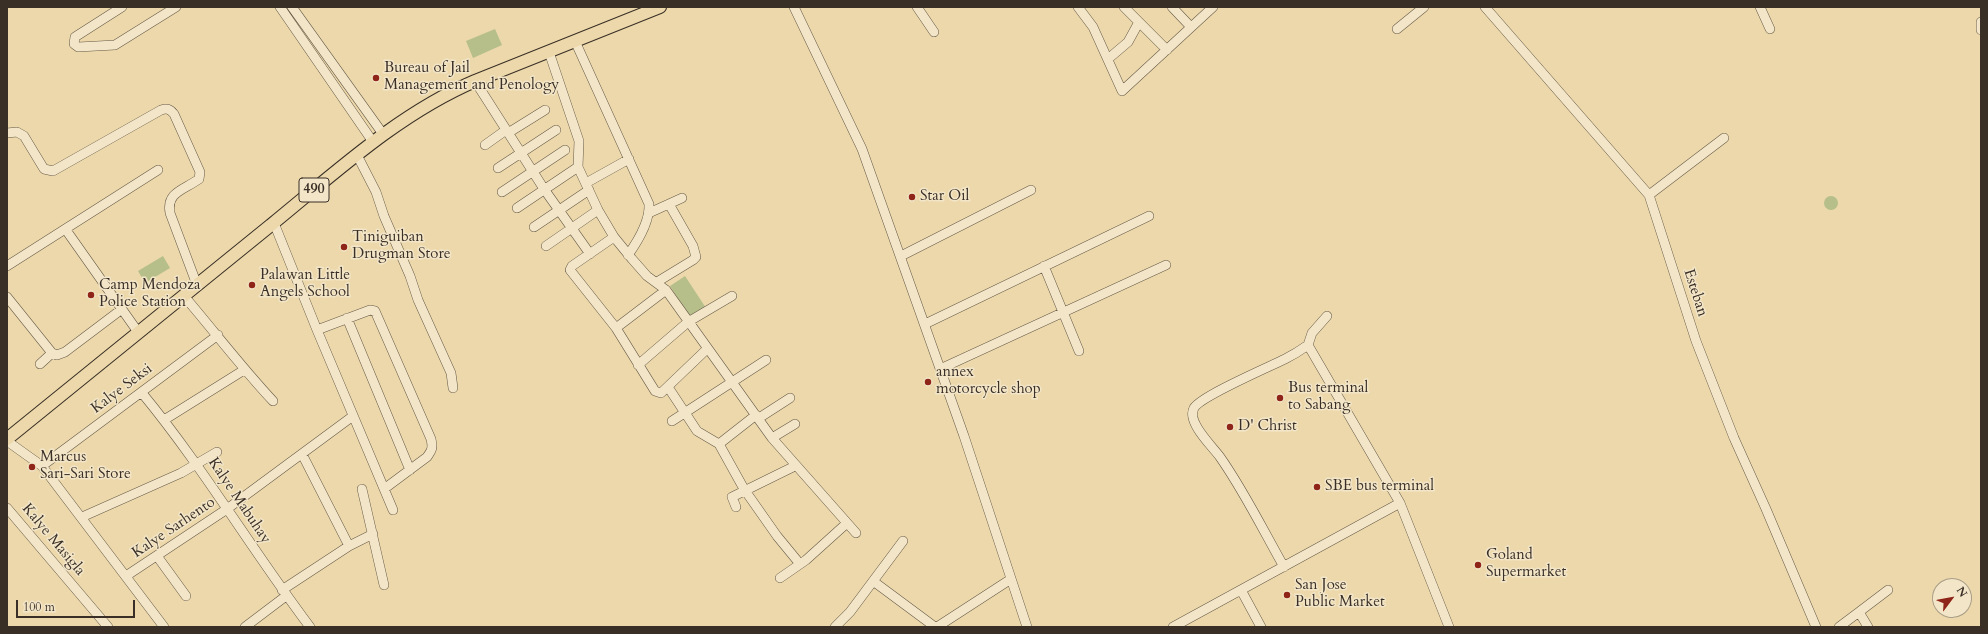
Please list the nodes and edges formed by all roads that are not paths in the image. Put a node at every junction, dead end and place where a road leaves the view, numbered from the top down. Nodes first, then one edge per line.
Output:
1 (122, 7) edge
2 (157, 7) edge
3 (176, 7) edge
4 (280, 7) edge
5 (292, 7) edge
6 (660, 7) edge
7 (794, 7) edge
8 (917, 7) edge
9 (1078, 7) edge
10 (1124, 7) edge
11 (1172, 7) edge
12 (1213, 7) edge
13 (1424, 7) edge
14 (1485, 7) edge
15 (1760, 7) edge
16 (162, 16) junction
17 (1139, 22) junction
18 (1981, 22) edge
19 (1191, 26) junction
20 (1397, 29) dead end
21 (1770, 29) dead end
22 (1981, 30) edge
23 (934, 32) dead end
24 (575, 41) junction
25 (1167, 50) junction
26 (549, 52) junction
27 (1108, 59) junction
28 (475, 81) junction
29 (545, 110) dead end
30 (556, 130) dead end
31 (507, 131) junction
32 (7, 133) edge
33 (383, 134) junction
34 (1724, 138) dead end
35 (373, 142) junction
36 (485, 145) dead end
37 (565, 150) dead end
38 (521, 152) junction
39 (357, 155) junction
40 (629, 159) junction
41 (578, 167) junction
42 (498, 168) dead end
43 (158, 170) dead end
44 (533, 171) junction
45 (587, 186) junction
46 (544, 189) junction
47 (1031, 190) dead end
48 (502, 192) dead end
49 (1649, 195) junction
50 (682, 198) dead end
51 (669, 204) junction
52 (517, 208) dead end
53 (559, 210) junction
54 (598, 210) junction
55 (650, 213) junction
56 (1149, 216) dead end
57 (274, 223) junction
58 (534, 227) dead end
59 (571, 228) junction
60 (66, 230) junction
61 (614, 237) junction
62 (546, 246) dead end
63 (590, 254) junction
64 (628, 254) junction
65 (901, 256) junction
66 (1166, 265) dead end
67 (7, 266) edge
68 (1044, 266) junction
69 (657, 282) junction
70 (197, 284) junction
71 (666, 290) junction
72 (184, 296) junction
73 (732, 296) dead end
74 (7, 297) edge
75 (122, 309) junction
76 (1062, 312) junction
77 (1327, 316) dead end
78 (347, 318) junction
79 (688, 322) junction
80 (925, 324) junction
81 (616, 328) junction
82 (316, 330) junction
83 (138, 332) junction
84 (218, 335) junction
85 (1308, 345) junction
86 (708, 349) junction
87 (1079, 352) dead end
88 (52, 353) junction
89 (766, 360) dead end
90 (40, 364) dead end
91 (638, 365) junction
92 (940, 369) junction
93 (244, 370) junction
94 (732, 383) junction
95 (668, 387) junction
96 (453, 388) dead end
97 (142, 393) junction
98 (790, 398) dead end
99 (273, 402) dead end
100 (684, 412) junction
101 (353, 416) junction
102 (757, 416) junction
103 (164, 420) junction
104 (672, 421) dead end
105 (795, 424) dead end
106 (772, 438) junction
107 (7, 440) edge
108 (719, 444) junction
109 (217, 452) dead end
110 (302, 454) junction
111 (198, 464) junction
112 (42, 466) junction
113 (795, 466) junction
114 (410, 470) junction
115 (362, 489) dead end
116 (384, 489) junction
117 (744, 489) junction
118 (1400, 503) junction
119 (736, 507) dead end
120 (7, 508) edge
121 (227, 509) junction
122 (393, 510) dead end
123 (82, 517) junction
124 (847, 523) junction
125 (856, 533) dead end
126 (373, 534) junction
127 (903, 540) dead end
128 (349, 546) junction
129 (158, 556) junction
130 (800, 564) junction
131 (1284, 567) junction
132 (126, 576) junction
133 (780, 578) dead end
134 (1011, 580) junction
135 (873, 581) junction
136 (384, 585) dead end
137 (1241, 590) junction
138 (1888, 590) dead end
139 (284, 593) junction
140 (186, 596) dead end
141 (1859, 612) junction
142 (108, 627) edge
143 (164, 627) edge
144 (245, 627) edge
145 (310, 627) edge
146 (835, 627) edge
147 (936, 627) edge
148 (1027, 627) edge
149 (1173, 627) edge
150 (1261, 627) edge
151 (1449, 627) edge
152 (1816, 627) edge
153 (1839, 627) edge
154 (1868, 627) edge

1 - 16 street
2 - 16 street
3 - 16 street
4 - 35 street
5 - 33 street
6 - 24 main road, 490
7 - 65 street
8 - 23 street
9 - 27 street
10 - 17 street
11 - 19 street
12 - 19 street
13 - 20 street
14 - 49 street, Esteban
15 - 21 street
17 - 25 street
17 - 27 street
18 - 22 street
19 - 25 street
24 - 26 main road, 490
24 - 40 street
25 - 27 street
26 - 28 main road, 490
26 - 41 street
28 - 31 street
28 - 33 main road, 490
29 - 31 street
30 - 38 street
31 - 36 street
31 - 38 street
32 - 70 street
33 - 35 main road, 490
34 - 49 street
35 - 39 main road, 490
37 - 44 street
38 - 42 street
38 - 44 street
39 - 57 main road, 490
39 - 96 street
40 - 45 street
40 - 55 street
41 - 45 street
41 - 46 street
43 - 60 street
44 - 46 street
44 - 48 street
45 - 53 street
45 - 54 street
46 - 52 street
46 - 53 street
47 - 65 street
49 - 152 street, Esteban
50 - 51 street
51 - 55 street
51 - 69 street
53 - 58 street
53 - 59 street
54 - 59 street
54 - 61 street
55 - 64 street
56 - 68 street
57 - 70 main road, 490
57 - 82 street
59 - 62 street
59 - 63 street
60 - 67 street
60 - 75 street
61 - 63 street
61 - 64 street
63 - 81 street
64 - 69 street
65 - 80 street
66 - 76 street
68 - 76 street
68 - 80 street
69 - 71 street
70 - 72 main road, 490
71 - 79 street
71 - 81 street
72 - 83 main road, 490
72 - 84 street
73 - 79 street
74 - 88 street
75 - 83 street
75 - 88 street
76 - 87 street
76 - 92 street
77 - 85 street
78 - 82 street
78 - 114 street
78 - 114 street
79 - 86 street
79 - 91 street
80 - 92 street
81 - 91 street
82 - 101 street
83 - 107 main road, 490
84 - 93 street
84 - 97 street, Kalye Seksi
85 - 118 street
85 - 131 street
86 - 94 street
86 - 95 street
88 - 90 street
89 - 94 street
91 - 95 street
92 - 134 street
93 - 99 street
93 - 103 street
94 - 100 street
94 - 102 street
95 - 100 street
97 - 103 street, Kalye Mabuhay
97 - 112 street, Kalye Seksi
98 - 102 street
100 - 104 street
100 - 108 street
101 - 110 street, Kalye Sarhento
101 - 116 street
102 - 106 street
102 - 108 street
103 - 111 street, Kalye Mabuhay
105 - 106 street
106 - 113 street
107 - 112 street
108 - 117 street
109 - 111 street
110 - 121 street, Kalye Sarhento
110 - 128 street
111 - 121 street, Kalye Mabuhay
111 - 123 street
112 - 123 street
113 - 117 street
113 - 124 street
114 - 116 street
115 - 126 street
116 - 122 street
117 - 119 street
117 - 130 street
118 - 131 street
118 - 151 street
120 - 142 street, Kalye Masigla
121 - 129 street, Kalye Sarhento
121 - 139 street, Kalye Mabuhay
123 - 132 street
124 - 125 street
124 - 130 street
126 - 128 street
126 - 136 street
127 - 135 street
128 - 139 street
129 - 132 street, Kalye Sarhento
129 - 140 street
130 - 133 street
131 - 137 street
132 - 143 street
134 - 147 street
134 - 148 street
135 - 146 street
135 - 147 street
137 - 149 street
137 - 150 street
138 - 141 street
139 - 144 street
139 - 145 street, Kalye Mabuhay
141 - 153 street
141 - 154 street

